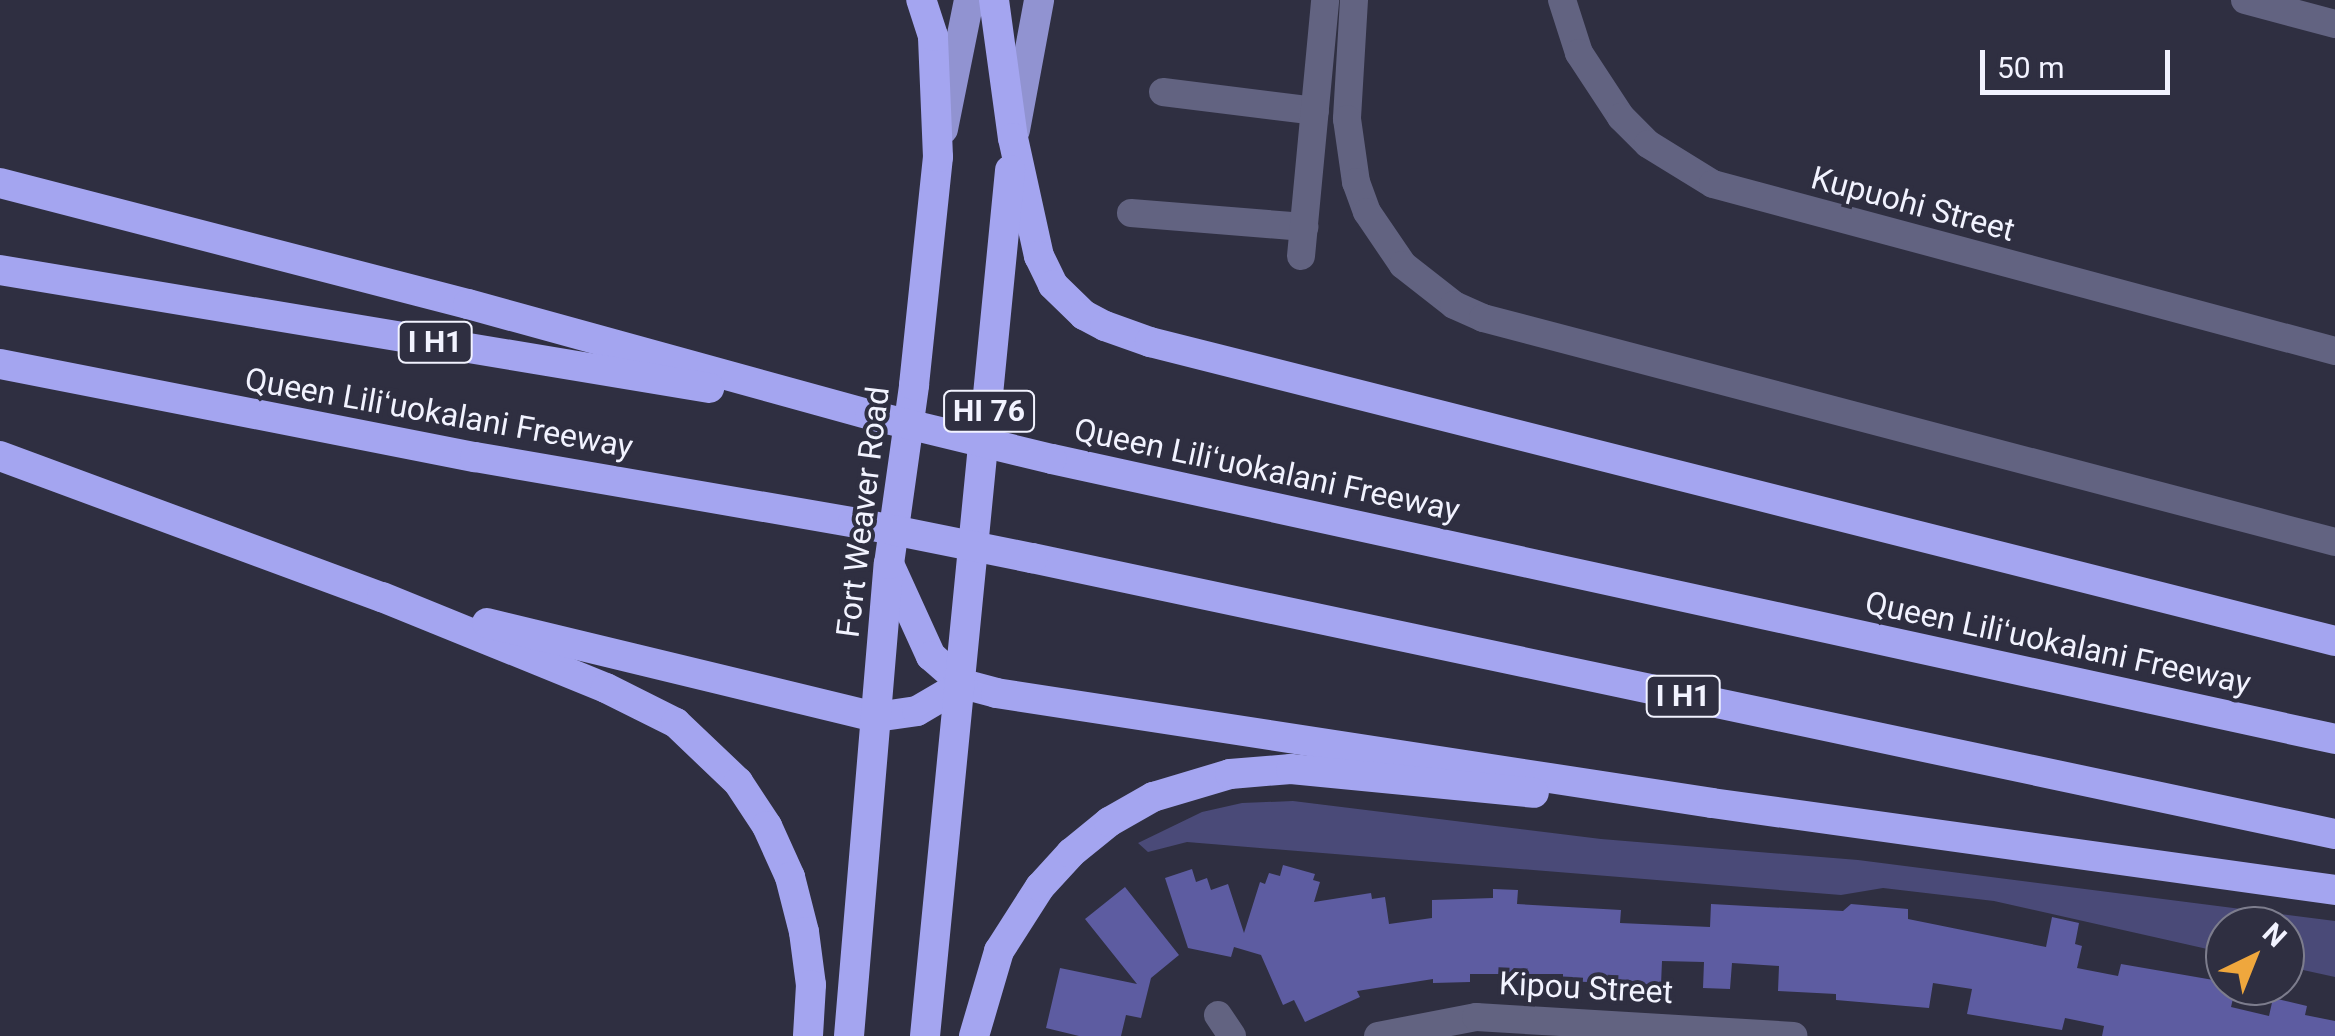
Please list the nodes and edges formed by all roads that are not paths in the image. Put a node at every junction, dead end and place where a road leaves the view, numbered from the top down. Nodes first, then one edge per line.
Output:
1 (921, 0) edge
2 (970, 0) edge
3 (994, 0) edge
4 (1039, 0) edge
5 (1324, 0) edge
6 (1354, 0) edge
7 (1562, 0) edge
8 (2245, 0) edge
9 (2335, 24) edge
10 (1162, 92) dead end
11 (1315, 111) junction
12 (1013, 138) junction
13 (938, 157) junction
14 (0, 183) edge
15 (1132, 213) dead end
16 (1304, 227) junction
17 (1302, 256) dead end
18 (0, 270) edge
19 (2335, 350) edge
20 (0, 364) edge
21 (870, 415) junction
22 (0, 456) edge
23 (2335, 542) edge
24 (888, 564) junction
25 (382, 597) junction
26 (2335, 641) edge
27 (963, 684) junction
28 (876, 717) junction
29 (2335, 739) edge
30 (1712, 803) junction
31 (2335, 834) edge
32 (2335, 890) edge
33 (1761, 1035) edge
34 (808, 1036) edge
35 (849, 1036) edge
36 (925, 1036) edge
37 (974, 1036) edge
38 (1378, 1036) edge
39 (1793, 1036) edge

1 - 13 highway
2 - 13 main road, Fort Weaver Road / HI 76
3 - 12 highway
4 - 12 main road, HI 76
5 - 11 street
6 - 23 street
7 - 19 street, Kupuohi Street
8 - 9 street
10 - 11 street
11 - 16 street
12 - 26 highway
12 - 27 highway, HI 76
13 - 24 highway, Fort Weaver Road / HI 76
14 - 21 highway
15 - 16 street
16 - 17 street
18 - 21 highway, Queen Liliʻuokalani Freeway / I H1
20 - 31 highway, Queen Liliʻuokalani Freeway / I H1, bridge
21 - 29 highway, Queen Liliʻuokalani Freeway / I H1, bridge
22 - 25 highway
24 - 27 highway
24 - 28 highway, Fort Weaver Road / HI 76
25 - 28 highway
25 - 34 highway
27 - 28 highway
27 - 30 highway
27 - 36 highway, HI 76
28 - 35 highway, Fort Weaver Road / HI 76
30 - 32 highway
30 - 37 highway
33 - 38 street, Kipou Street
33 - 39 street, Kipou Street

